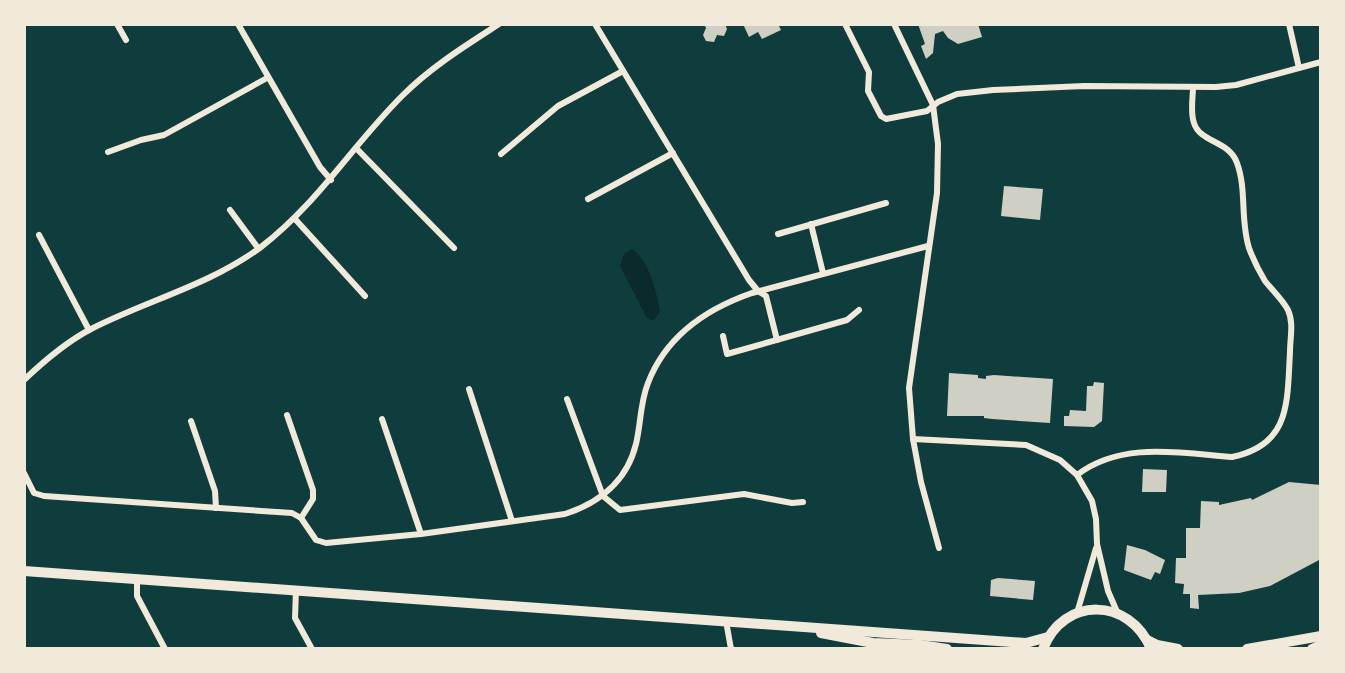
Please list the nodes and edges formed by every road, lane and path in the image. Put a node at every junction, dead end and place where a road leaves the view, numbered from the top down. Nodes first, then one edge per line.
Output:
1 (117, 24) edge
2 (238, 24) edge
3 (499, 24) edge
4 (595, 24) edge
5 (845, 24) edge
6 (894, 24) edge
7 (1289, 24) edge
8 (126, 40) dead end
9 (1319, 63) edge
10 (1299, 68) junction
11 (623, 71) junction
12 (267, 78) junction
13 (1193, 87) junction
14 (933, 105) junction
15 (356, 148) junction
16 (108, 152) dead end
17 (673, 153) junction
18 (501, 154) dead end
19 (331, 180) junction
20 (588, 199) dead end
21 (886, 203) dead end
22 (230, 210) dead end
23 (295, 219) junction
24 (811, 224) junction
25 (778, 234) dead end
26 (39, 235) dead end
27 (928, 246) junction
28 (258, 248) junction
29 (454, 248) dead end
30 (823, 273) junction
31 (758, 291) junction
32 (365, 296) dead end
33 (859, 310) dead end
34 (89, 330) junction
35 (723, 336) dead end
36 (777, 340) junction
37 (24, 380) edge
38 (469, 389) dead end
39 (567, 399) dead end
40 (287, 415) dead end
41 (382, 419) dead end
42 (191, 421) dead end
43 (913, 439) junction
44 (24, 473) edge
45 (1077, 475) junction
46 (603, 496) junction
47 (803, 502) dead end
48 (216, 508) junction
49 (301, 518) junction
50 (512, 521) junction
51 (421, 534) junction
52 (1097, 544) junction
53 (939, 548) dead end
54 (24, 571) edge
55 (137, 579) junction
56 (296, 590) junction
57 (1077, 613) junction
58 (1118, 614) junction
59 (726, 620) junction
60 (792, 625) junction
61 (1321, 636) edge
62 (1048, 637) junction
63 (1149, 644) edge
64 (1321, 645) edge
65 (165, 649) edge
66 (312, 649) edge
67 (731, 649) edge
68 (947, 649) edge
69 (1043, 649) edge
70 (1178, 649) edge
71 (1247, 649) edge
72 (1312, 649) edge

1 - 8 street
2 - 12 street
3 - 15 street
4 - 11 street
5 - 14 street
6 - 14 street
7 - 10 street
9 - 10 street
10 - 13 street
11 - 17 street
11 - 18 street
12 - 16 street
12 - 19 street
13 - 14 street
13 - 45 street
14 - 27 street
15 - 19 street
15 - 29 street
17 - 20 street
17 - 31 street
19 - 23 street
21 - 24 street
22 - 28 street
23 - 28 street
23 - 32 street
24 - 25 street
24 - 30 street
26 - 34 street
27 - 30 street
27 - 43 street
28 - 34 street
30 - 31 street
31 - 36 street
31 - 46 street
33 - 36 street
34 - 37 street
35 - 36 street
38 - 50 street
39 - 46 street
40 - 49 street
41 - 51 street
42 - 48 street
43 - 45 street
43 - 53 street
44 - 48 street
45 - 52 street
46 - 47 street
46 - 50 street
48 - 49 street
49 - 51 street
50 - 51 street
52 - 57 street
52 - 58 street
54 - 55 main road
55 - 56 main road
55 - 65 street
56 - 59 main road
56 - 66 street
57 - 58 main road
57 - 62 main road
58 - 63 main road
59 - 60 main road
59 - 67 street
60 - 62 main road
60 - 68 main road
61 - 71 main road
62 - 69 main road
63 - 70 main road
64 - 72 main road

